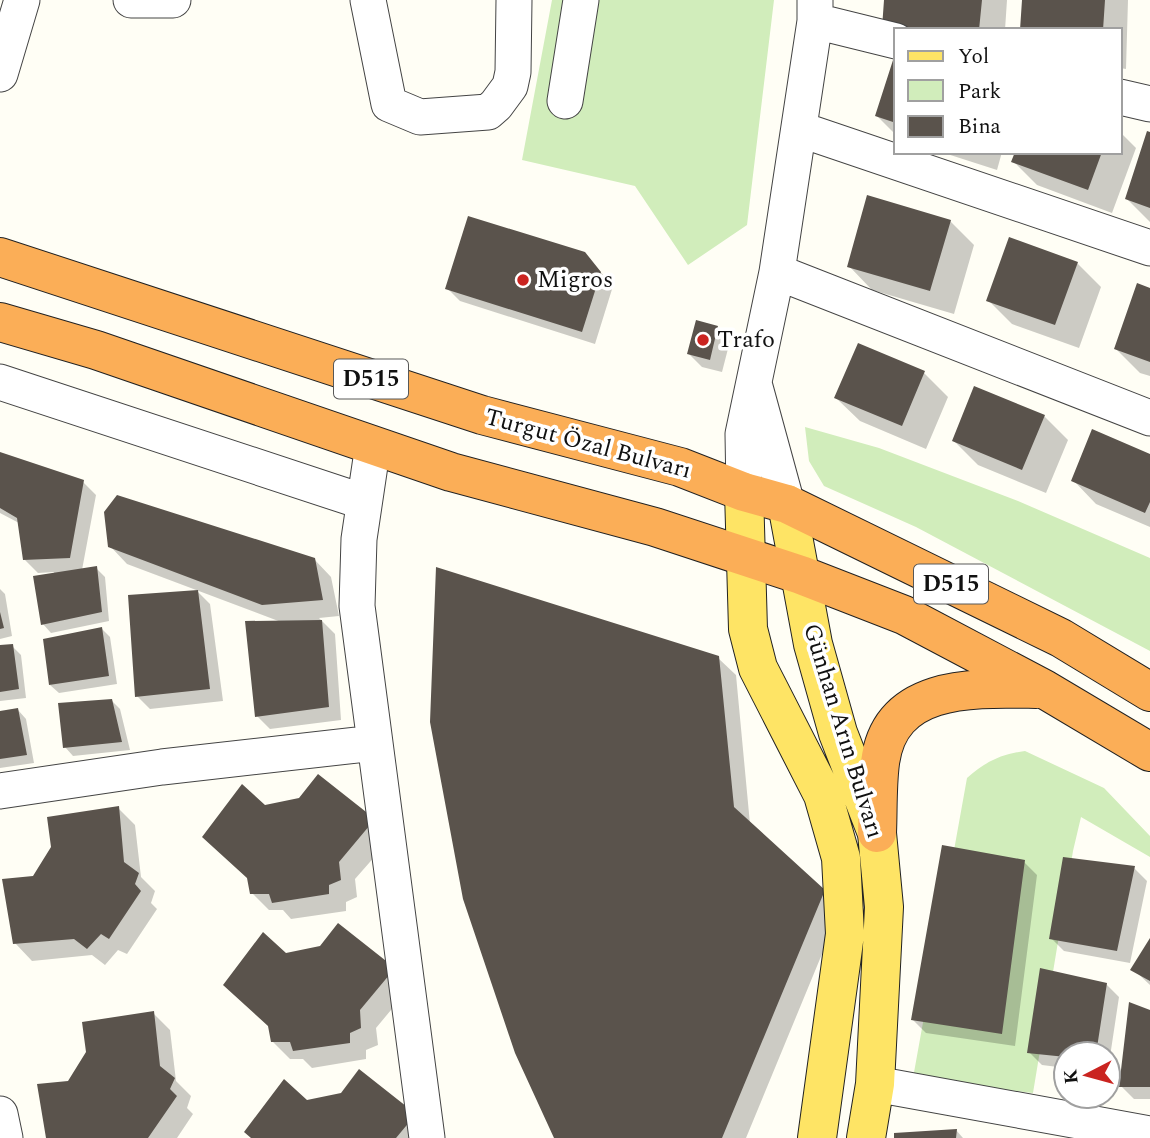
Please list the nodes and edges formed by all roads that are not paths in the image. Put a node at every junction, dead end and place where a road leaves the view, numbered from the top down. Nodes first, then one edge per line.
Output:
1 (22, 0) edge
2 (131, 0) edge
3 (173, 0) edge
4 (368, 0) edge
5 (513, 0) edge
6 (581, 0) edge
7 (815, 11) edge
8 (894, 40) edge
9 (0, 74) edge
10 (1122, 97) edge
11 (565, 100) dead end
12 (1150, 104) edge
13 (799, 129) junction
14 (1150, 248) edge
15 (0, 257) edge
16 (777, 272) junction
17 (0, 322) edge
18 (0, 382) edge
19 (755, 387) junction
20 (1150, 418) edge
21 (373, 445) junction
22 (744, 492) junction
23 (365, 502) junction
24 (787, 504) junction
25 (746, 556) junction
26 (801, 575) junction
27 (1044, 689) junction
28 (1150, 692) edge
29 (375, 743) junction
30 (1150, 752) edge
31 (0, 791) edge
32 (877, 833) junction
33 (875, 1084) junction
34 (0, 1114) edge
35 (1150, 1134) edge
36 (5, 1138) edge
37 (427, 1138) edge
38 (817, 1138) edge
39 (866, 1138) edge

1 - 9 street
2 - 3 street
4 - 5 street
6 - 11 street
7 - 8 street
7 - 13 street
10 - 12 street
13 - 14 street
13 - 16 street
15 - 22 highway, Turgut Özal Bulvarı / D515
16 - 19 street
16 - 20 street
17 - 21 highway, D515
18 - 23 street
19 - 22 street
19 - 24 street
21 - 23 street
21 - 25 highway, D515
22 - 24 highway, Turgut Özal Bulvarı / D515
22 - 25 main road, Günhan Arın Bulvarı
23 - 29 street
24 - 26 main road, Günhan Arın Bulvarı
24 - 28 highway, Turgut Özal Bulvarı / D515
25 - 26 highway, D515
25 - 38 main road, Günhan Arın Bulvarı
26 - 27 highway, D515
26 - 32 main road, Günhan Arın Bulvarı
27 - 30 highway, D515
27 - 32 highway
29 - 31 street
29 - 37 street
32 - 33 main road, Günhan Arın Bulvarı
33 - 35 street
33 - 39 main road, Günhan Arın Bulvarı
34 - 36 street

